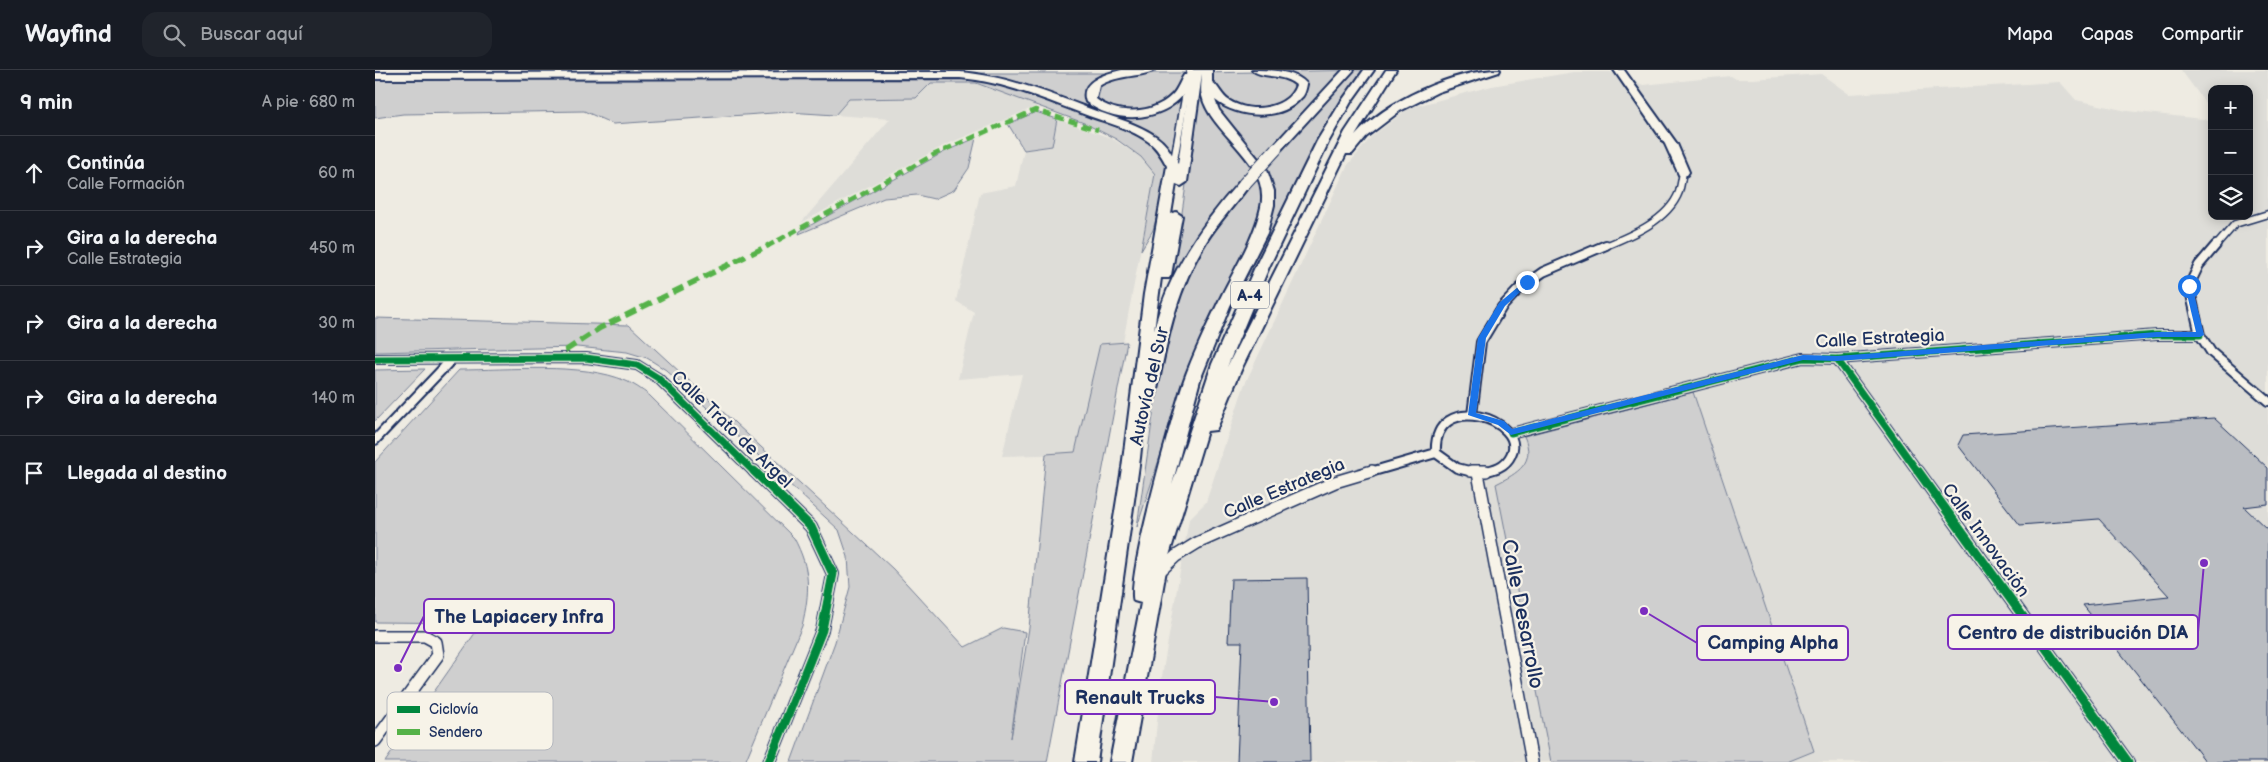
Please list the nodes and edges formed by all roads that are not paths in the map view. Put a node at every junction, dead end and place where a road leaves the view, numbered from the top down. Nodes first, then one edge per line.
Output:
1 (1000, 70) edge
2 (1149, 70) edge
3 (1207, 70) edge
4 (1213, 70) edge
5 (1257, 70) edge
6 (1349, 70) edge
7 (1369, 70) edge
8 (1391, 70) edge
9 (1495, 70) edge
10 (1619, 70) edge
11 (1191, 72) edge
12 (517, 75) junction
13 (375, 76) edge
14 (1173, 166) junction
15 (1683, 172) joint
16 (1329, 177) junction
17 (2268, 214) edge
18 (2200, 335) junction
19 (375, 359) edge
20 (452, 359) junction
21 (1837, 359) junction
22 (1142, 366) junction
23 (2268, 401) edge
24 (1472, 415) junction
25 (1511, 433) junction
26 (375, 440) edge
27 (1436, 453) junction
28 (1130, 467) junction
29 (1478, 473) junction
30 (1166, 536) junction
31 (1155, 576) junction
32 (375, 636) edge
33 (437, 642) joint
34 (411, 692) edge
35 (387, 725) edge
36 (375, 741) edge
37 (1122, 755) edge
38 (769, 762) edge
39 (1086, 762) edge
40 (1532, 762) edge
41 (2128, 762) edge

1 - 12 highway
2 - 11 highway
3 - 37 highway
4 - 5 highway
6 - 28 highway, Autovía del Sur, bridge
7 - 30 highway, A-4
8 - 16 highway
9 - 16 highway
10 - 15 highway
11 - 14 street
11 - 22 highway
12 - 13 highway
12 - 14 highway
14 - 22 highway
15 - 24 street
16 - 30 highway
17 - 18 street
18 - 21 street, Calle Estrategia
18 - 23 street
19 - 20 street, Calle Trato de Argel
20 - 26 street
20 - 38 street, Calle Trato de Argel
21 - 25 street, Calle Estrategia
21 - 41 street, Calle Innovación
22 - 28 highway
24 - 25 street
24 - 27 street
25 - 29 street
27 - 29 street
27 - 31 street, Calle Estrategia
28 - 39 highway, Autovía del Sur
29 - 40 street, Calle Desarrollo
30 - 31 highway, A-4
31 - 37 highway, A-4
32 - 33 street
33 - 34 street
35 - 36 street

